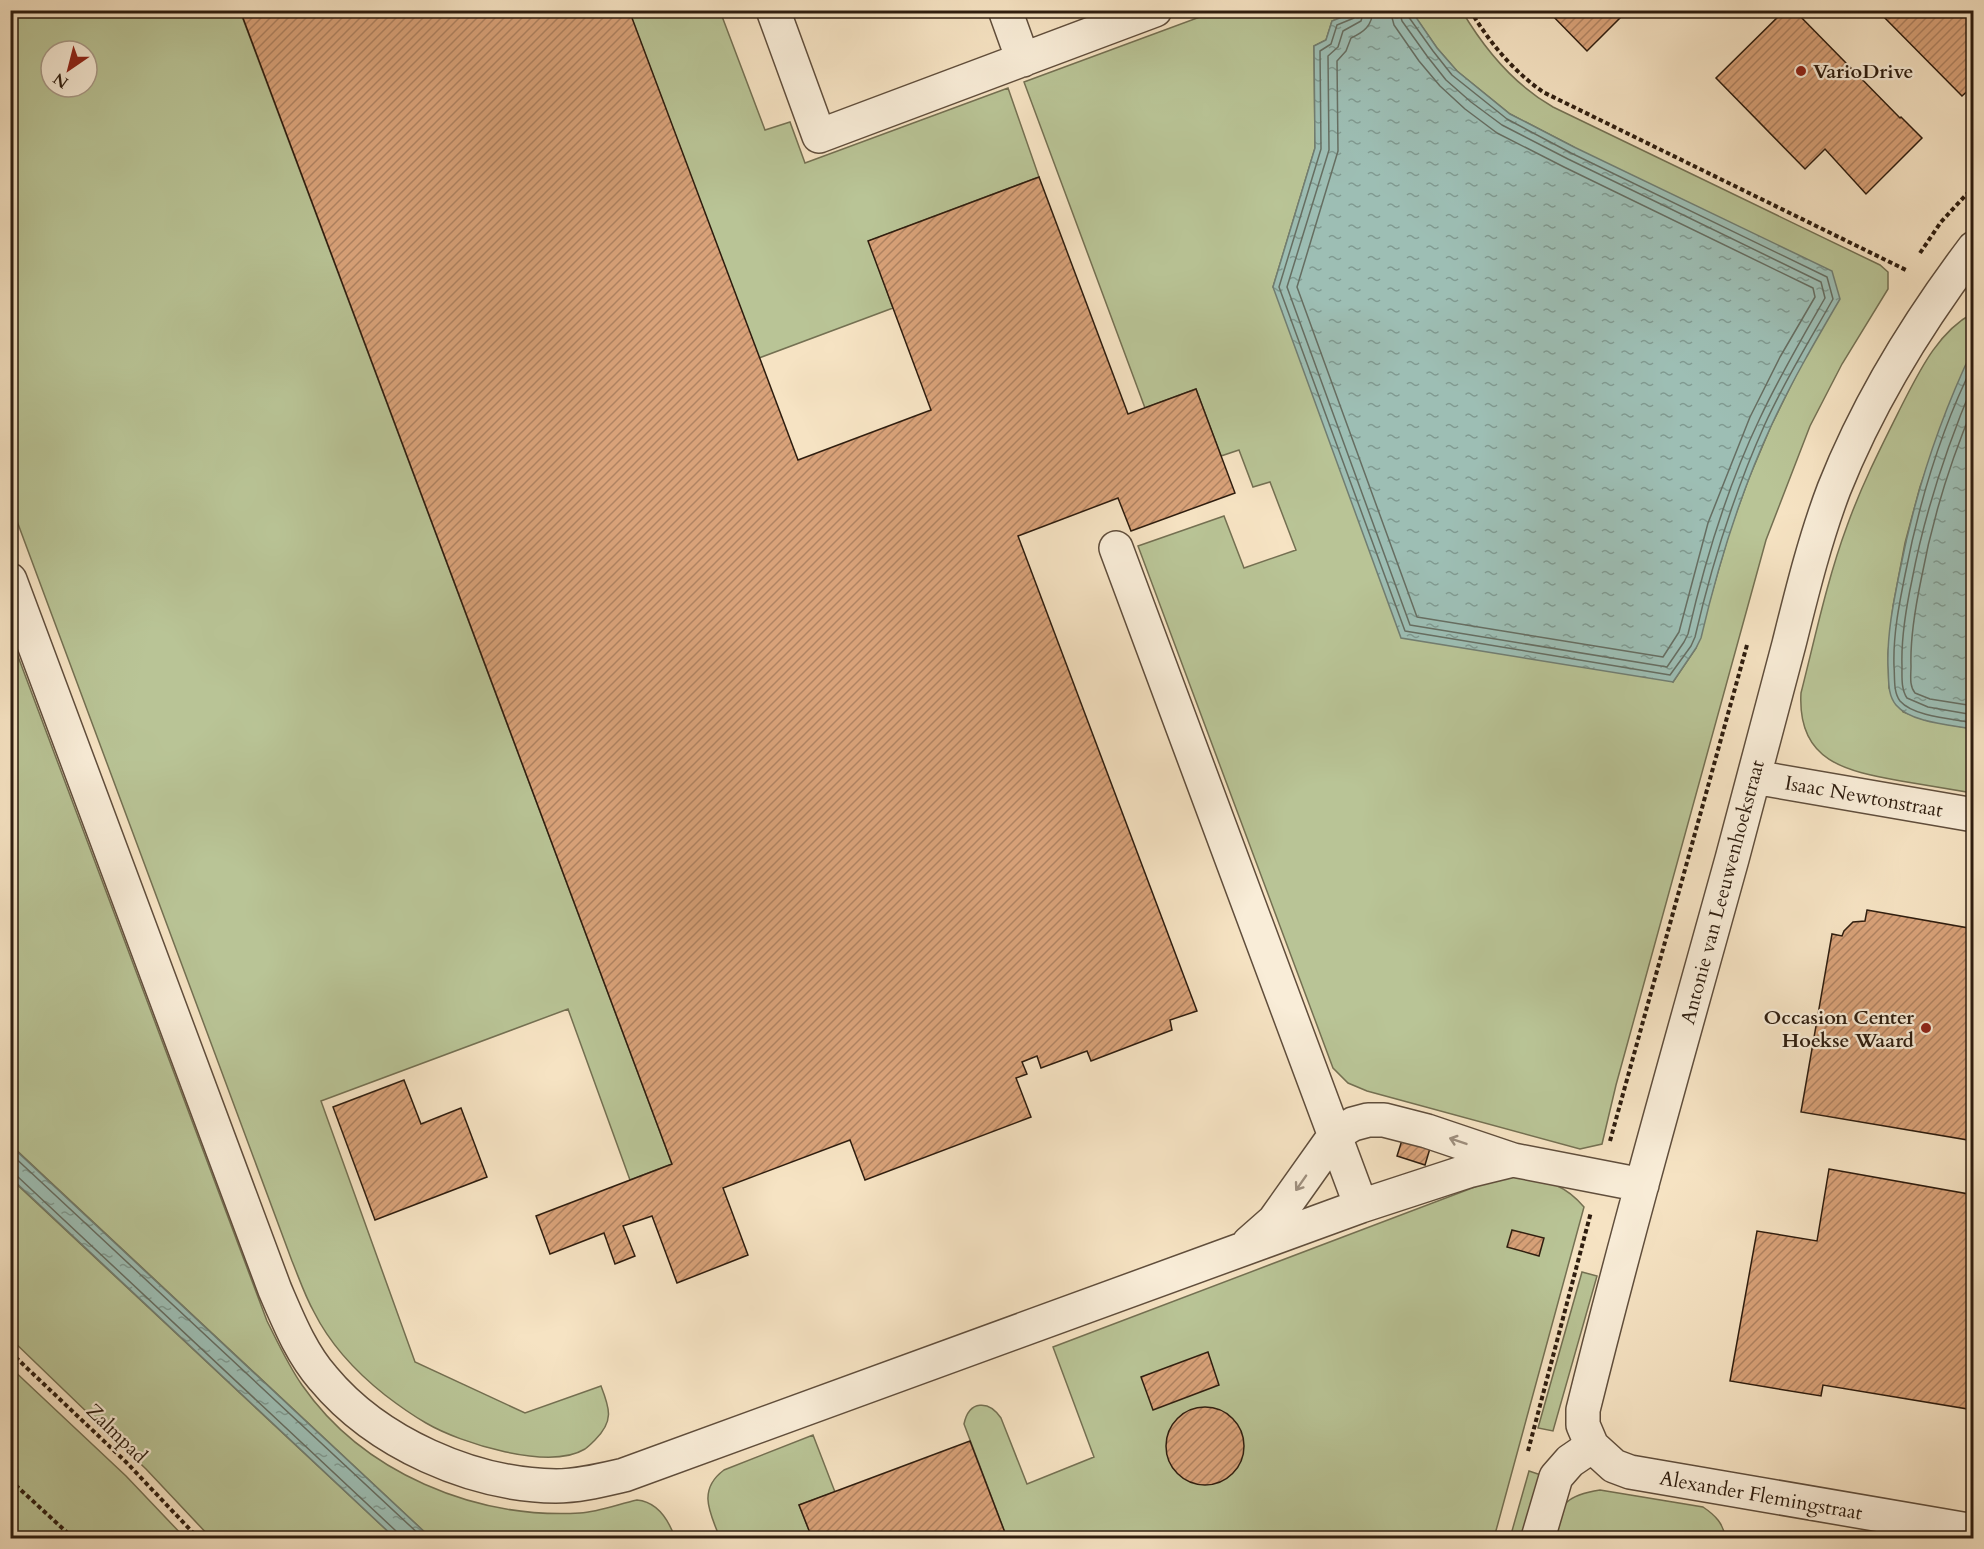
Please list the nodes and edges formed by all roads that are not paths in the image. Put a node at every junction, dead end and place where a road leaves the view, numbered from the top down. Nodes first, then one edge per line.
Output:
1 (772, 10) edge
2 (1005, 10) edge
3 (1155, 10) edge
4 (1023, 60) junction
5 (1972, 255) edge
6 (1116, 548) dead end
7 (10, 580) edge
8 (1754, 777) junction
9 (1974, 815) edge
10 (1335, 1136) junction
11 (1513, 1160) junction
12 (1642, 1185) junction
13 (1361, 1206) junction
14 (1232, 1253) junction
15 (1592, 1446) junction
16 (1974, 1531) edge
17 (1538, 1539) edge

1 - 4 street
2 - 4 street
3 - 4 street
5 - 8 street, Antonie van Leeuwenhoekstraat
6 - 10 street
7 - 14 street
8 - 9 street, Isaac Newtonstraat
8 - 12 street, Antonie van Leeuwenhoekstraat
11 -> 10 street
10 - 13 street
10 -> 14 street
11 - 12 street
11 - 13 street
12 - 15 street, Antonie van Leeuwenhoekstraat
13 - 14 street
15 - 16 street, Alexander Flemingstraat
15 - 17 street

